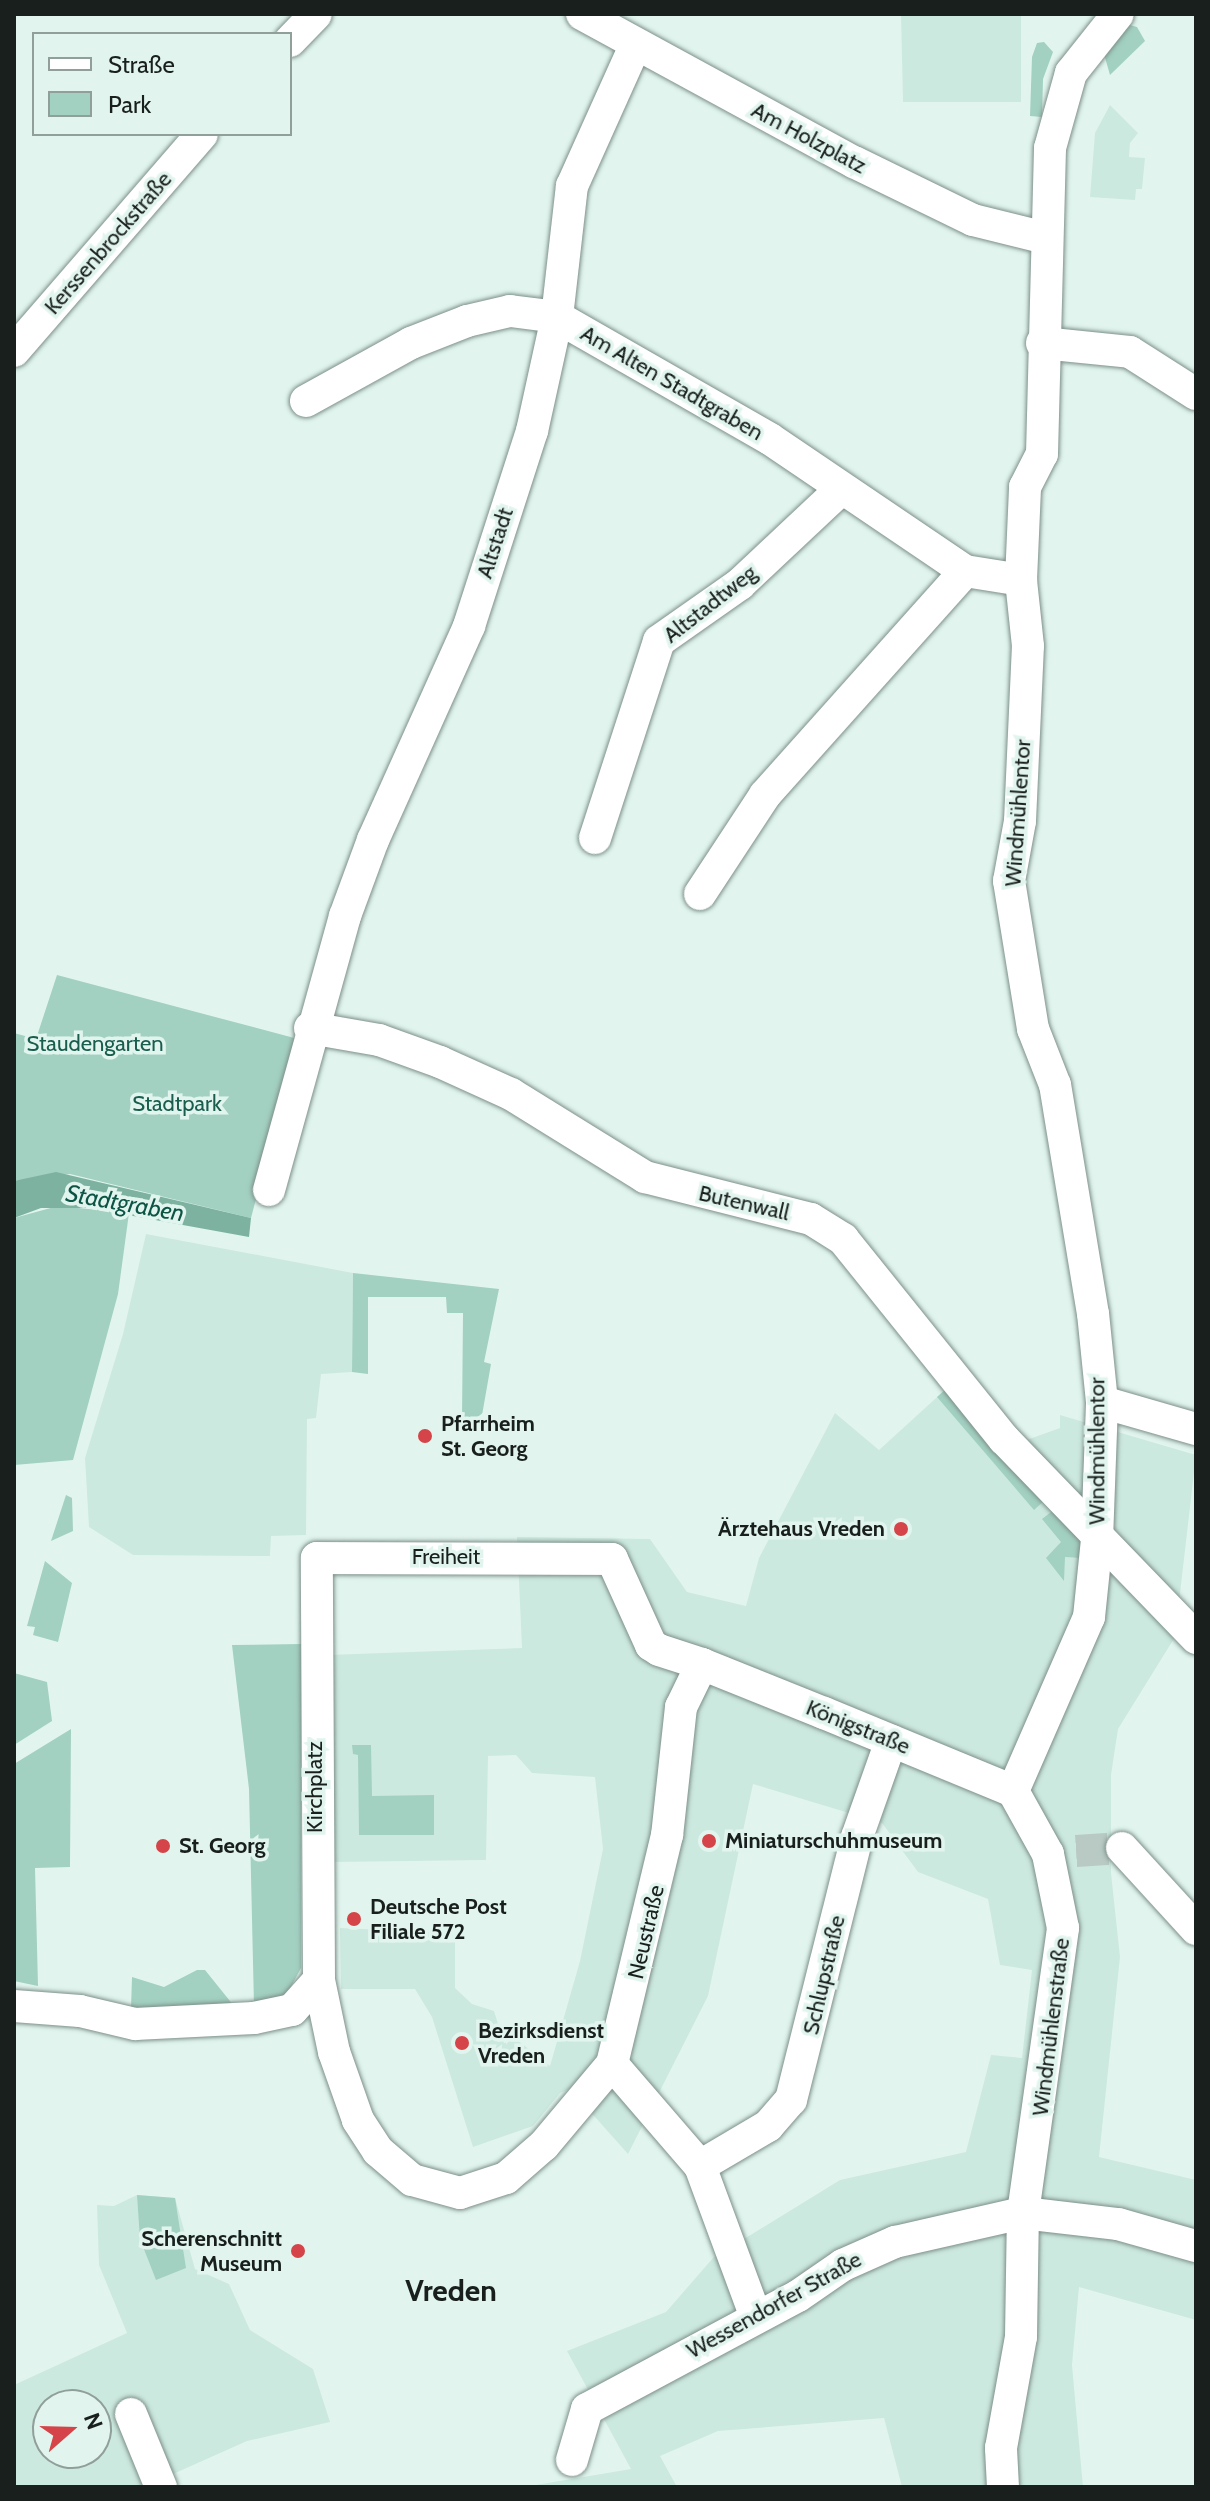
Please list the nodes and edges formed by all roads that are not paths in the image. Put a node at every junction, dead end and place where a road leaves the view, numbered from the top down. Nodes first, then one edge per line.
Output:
1 (316, 14) edge
2 (582, 14) edge
3 (1118, 14) edge
4 (292, 39) edge
5 (635, 46) junction
6 (200, 136) edge
7 (1046, 238) junction
8 (557, 317) junction
9 (1042, 343) junction
10 (14, 351) edge
11 (1196, 394) edge
12 (306, 401) dead end
13 (841, 489) junction
14 (965, 571) junction
15 (1021, 580) junction
16 (595, 838) dead end
17 (700, 894) dead end
18 (310, 1028) junction
19 (269, 1190) dead end
20 (1102, 1402) junction
21 (1196, 1429) edge
22 (1097, 1540) junction
23 (612, 1559) joint
24 (318, 1595) joint
25 (1196, 1638) edge
26 (702, 1664) junction
27 (891, 1741) junction
28 (1013, 1791) junction
29 (1122, 1848) dead end
30 (1196, 1929) edge
31 (319, 1980) junction
32 (14, 2006) edge
33 (612, 2064) junction
34 (700, 2166) junction
35 (520, 2168) joint
36 (1023, 2213) junction
37 (1196, 2246) edge
38 (756, 2317) junction
39 (131, 2414) dead end
40 (572, 2460) dead end
41 (161, 2487) edge
42 (1003, 2487) edge

1 - 4 street
2 - 5 street, Am Holzplatz
3 - 7 street, Windmühlentor
5 - 7 street, Am Holzplatz
5 - 8 street, Altstadt
6 - 10 street, Kerssenbrockstraße
7 - 9 street, Windmühlentor
8 - 12 street, Am Alten Stadtgraben
8 - 13 street, Am Alten Stadtgraben
8 - 18 street, Altstadt
9 - 11 street
9 - 15 street, Windmühlentor
13 - 14 street, Am Alten Stadtgraben
13 - 16 street, Altstadtweg
14 - 15 street, Am Alten Stadtgraben
14 - 17 street
15 - 20 street, Windmühlentor
18 - 19 street
18 - 22 street, Butenwall
20 - 21 street
20 - 22 street, Windmühlentor
22 - 25 street, Butenwall
22 - 28 street, Windmühlentor
23 - 24 street, Freiheit
23 - 26 street, Königstraße
24 - 31 street, Kirchplatz
26 - 27 street, Königstraße
26 - 33 street, Neustraße
27 - 28 street, Königstraße
27 - 34 street, Schlupstraße
28 - 36 street, Windmühlenstraße
29 - 30 street
31 - 32 street
31 - 35 street, Kirchplatz
33 - 34 street
33 - 35 street, Neustraße
34 - 38 street
36 - 37 street, Wessendorfer Straße
36 - 38 street, Wessendorfer Straße
36 - 42 street, Windmühlenstraße
38 - 40 street, Wessendorfer Straße
39 - 41 street

